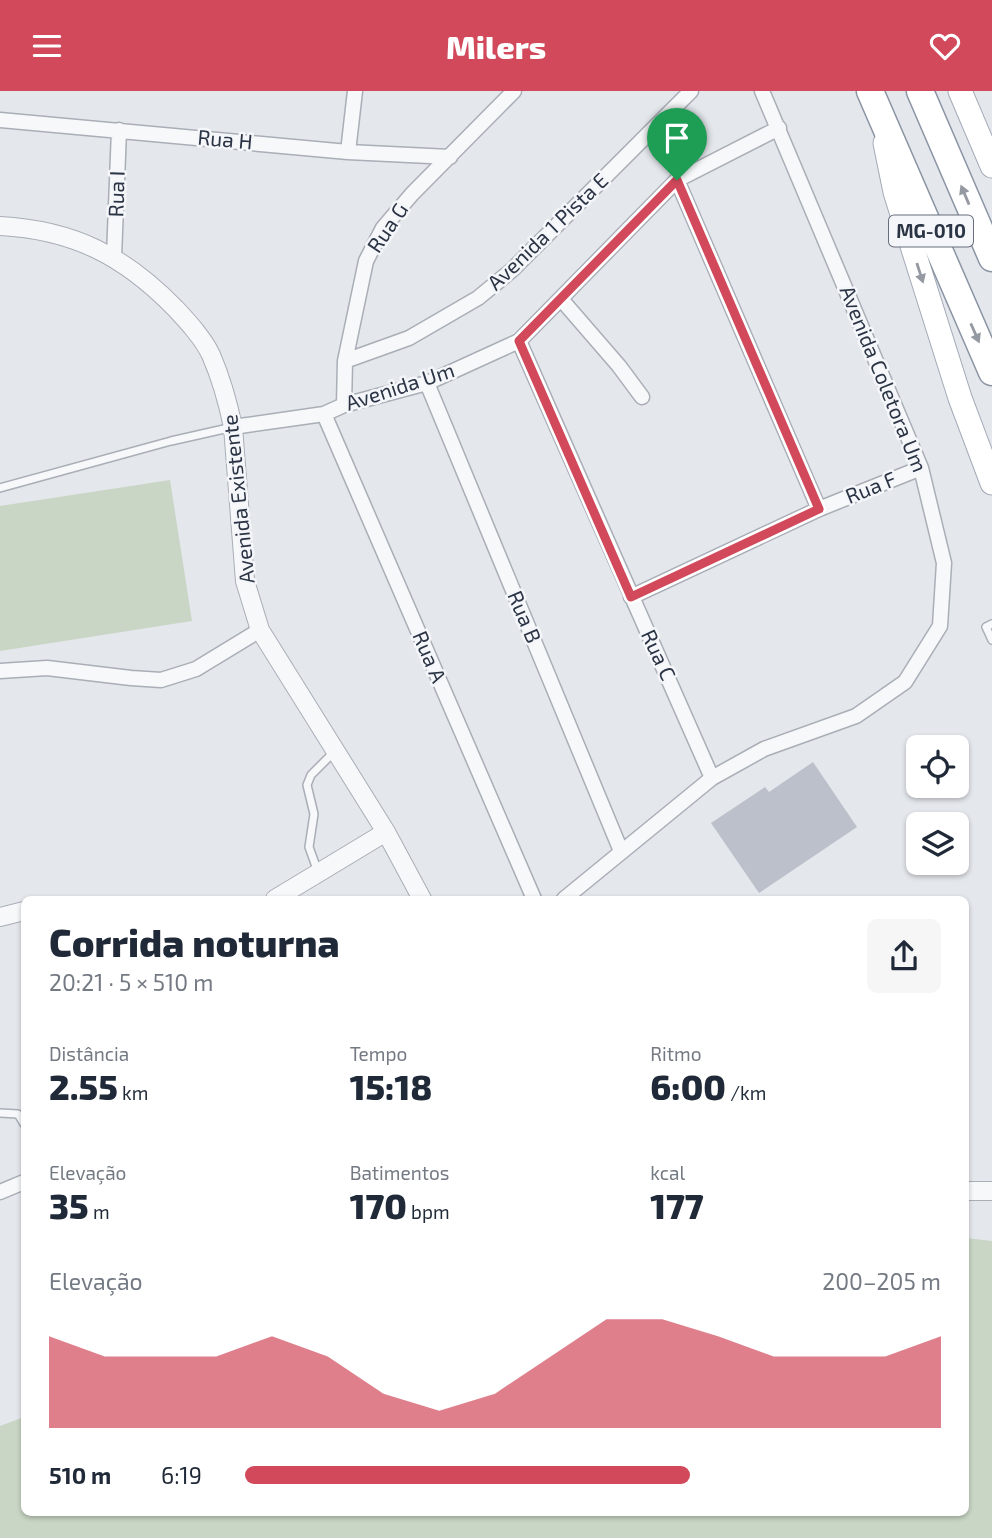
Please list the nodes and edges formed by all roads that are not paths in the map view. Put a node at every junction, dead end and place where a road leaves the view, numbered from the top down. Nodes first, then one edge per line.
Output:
1 (355, 91) edge
2 (514, 91) edge
3 (691, 91) edge
4 (762, 91) edge
5 (920, 91) edge
6 (960, 91) edge
7 (875, 102) edge
8 (0, 120) edge
9 (779, 128) junction
10 (119, 130) junction
11 (348, 152) junction
12 (450, 157) junction
13 (992, 166) edge
14 (677, 180) junction
15 (0, 226) edge
16 (114, 257) junction
17 (992, 258) edge
18 (561, 299) junction
19 (519, 341) junction
20 (345, 361) junction
21 (992, 372) edge
22 (427, 383) junction
23 (642, 397) dead end
24 (344, 405) junction
25 (324, 414) junction
26 (233, 427) junction
27 (921, 468) junction
28 (992, 482) edge
29 (0, 488) edge
30 (819, 509) junction
31 (631, 597) junction
32 (992, 624) edge
33 (260, 630) junction
34 (992, 640) edge
35 (0, 671) edge
36 (335, 751) junction
37 (712, 778) junction
38 (386, 832) junction
39 (621, 851) junction
40 (318, 873) junction
41 (280, 896) edge
42 (420, 896) edge
43 (533, 896) edge
44 (568, 896) edge
45 (21, 912) edge
46 (0, 917) edge
47 (0, 1113) edge
48 (21, 1119) edge
49 (21, 1183) edge
50 (969, 1191) edge
51 (992, 1191) edge
52 (0, 1192) edge

1 - 11 street
2 - 12 street, Rua G
3 - 20 street, Avenida 1 Pista E
4 - 9 street, Avenida Coletora Um
17 -> 5 highway, MG-010
6 - 13 main road
7 -> 21 highway, MG-010
7 -> 28 main road
8 - 10 street, Rua H
9 - 14 street, Avenida Um
9 - 27 street, Avenida Coletora Um
10 - 11 street, Rua H
10 - 16 street, Rua I
11 - 12 street, Rua H
12 - 20 street, Rua G
14 - 18 street, Avenida Um
14 - 30 street
15 - 16 street, Avenida Existente
16 - 26 street, Avenida Existente
18 - 19 street, Avenida Um
18 - 23 street
19 - 22 street, Avenida Um
19 - 31 street, Rua C
20 - 24 street, Rua G
22 - 24 street, Avenida Um
22 - 39 street, Rua B
24 - 25 street, Avenida Um
25 - 26 street, Avenida Um
25 - 43 street, Rua A
26 - 29 lane
26 - 33 street, Avenida Existente
27 - 30 street, Rua F
27 - 37 street, Avenida Coletora Um
30 - 31 street, Rua F
31 - 37 street, Rua C
32 - 34 lane
33 - 35 street
33 - 36 street, Avenida Existente
36 - 38 street, Avenida Existente
36 - 40 lane
37 - 39 street, Avenida Coletora Um
38 - 40 street
38 - 42 street, Avenida Existente
39 - 44 street, Avenida Coletora Um
40 - 41 street
45 - 46 street
47 - 48 lane
49 - 52 street
50 - 51 street

